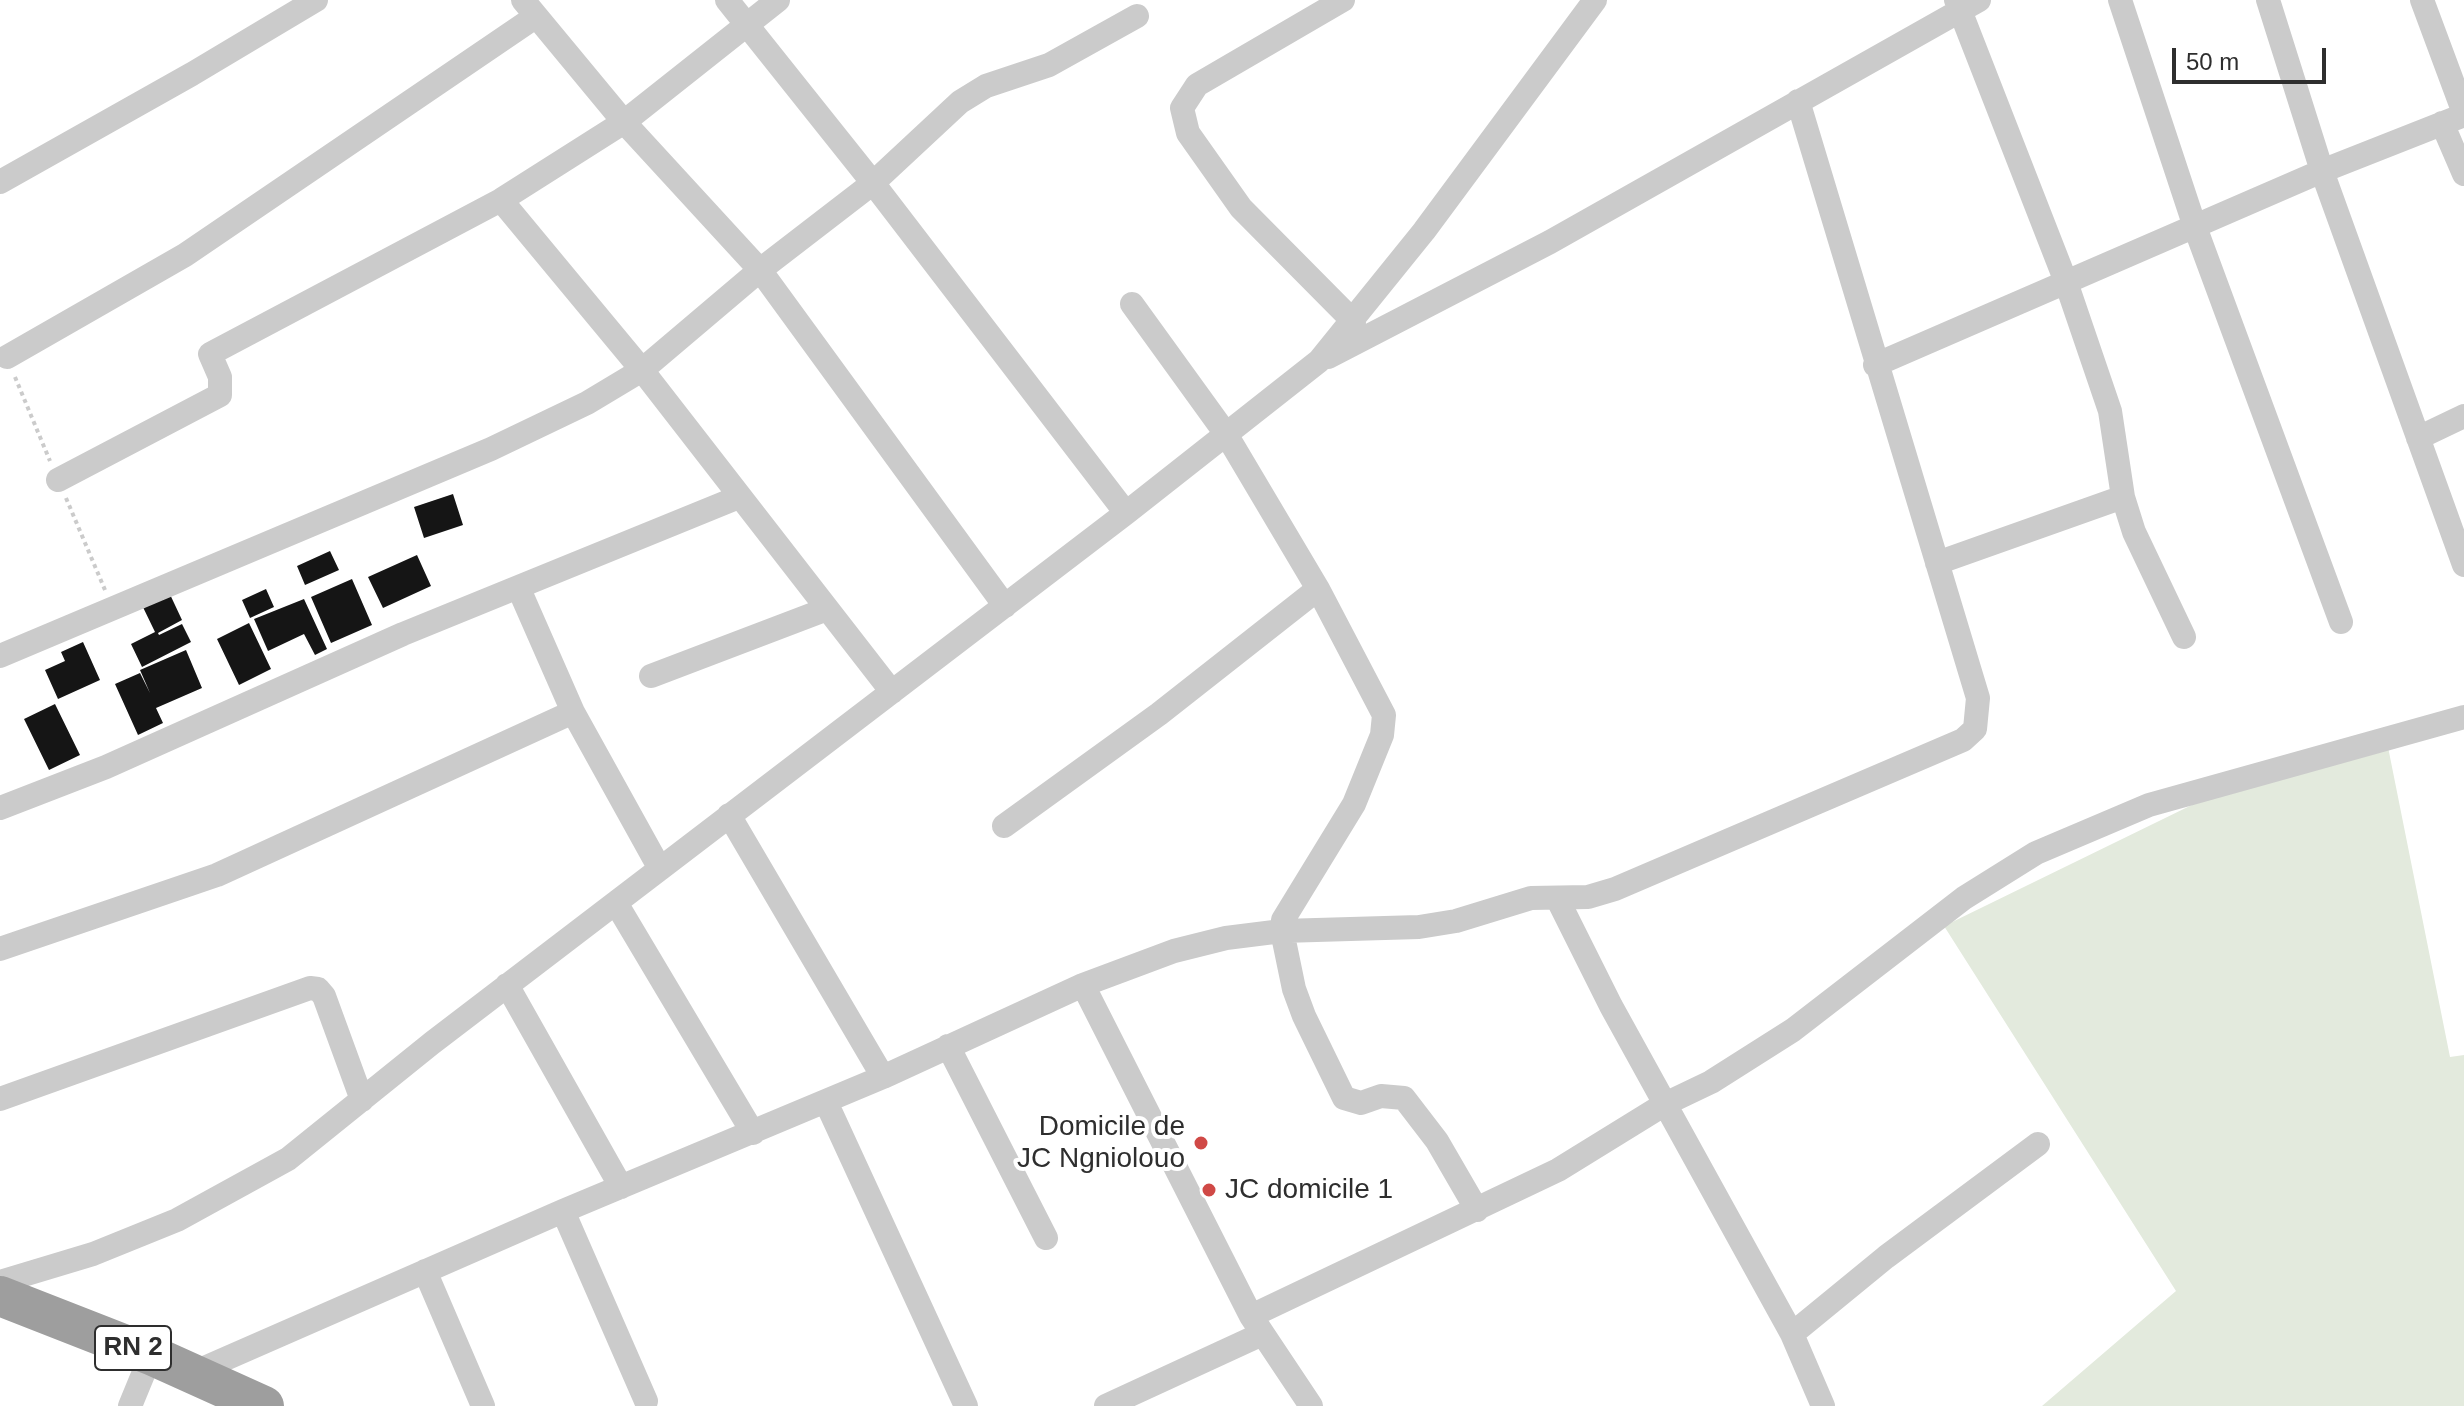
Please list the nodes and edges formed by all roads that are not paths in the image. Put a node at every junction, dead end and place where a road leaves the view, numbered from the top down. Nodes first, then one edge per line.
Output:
1 (316, 0) edge
2 (727, 0) edge
3 (778, 0) edge
4 (1595, 0) edge
5 (2120, 0) edge
6 (2268, 0) edge
7 (2422, 0) edge
8 (1965, 3) edge
9 (1330, 4) edge
10 (529, 8) edge
11 (1137, 16) dead end
12 (746, 25) junction
13 (1798, 101) junction
14 (2457, 117) edge
15 (624, 122) junction
16 (2322, 171) junction
17 (2464, 174) edge
18 (0, 182) edge
19 (873, 183) junction
20 (501, 200) junction
21 (2195, 227) junction
22 (760, 270) junction
23 (2066, 282) junction
24 (1132, 304) dead end
25 (1354, 322) junction
26 (7, 357) dead end
27 (1319, 361) junction
28 (1875, 365) junction
29 (642, 370) junction
30 (2464, 416) edge
31 (1226, 434) junction
32 (2418, 438) junction
33 (58, 480) dead end
34 (739, 497) junction
35 (2123, 497) junction
36 (1126, 513) junction
37 (1937, 563) junction
38 (2464, 565) edge
39 (519, 589) junction
40 (1318, 589) junction
41 (1005, 606) junction
42 (827, 609) junction
43 (2341, 622) dead end
44 (2184, 637) dead end
45 (0, 656) edge
46 (651, 676) dead end
47 (892, 692) junction
48 (573, 712) junction
49 (2464, 717) edge
50 (0, 808) edge
51 (729, 815) junction
52 (1004, 826) dead end
53 (660, 869) junction
54 (1557, 898) junction
55 (616, 903) junction
56 (1282, 931) junction
57 (0, 949) edge
58 (507, 985) junction
59 (1083, 985) junction
60 (948, 1046) junction
61 (883, 1077) junction
62 (0, 1099) edge
63 (362, 1100) junction
64 (826, 1102) junction
65 (1665, 1104) junction
66 (753, 1133) junction
67 (2038, 1144) dead end
68 (621, 1187) junction
69 (1477, 1210) junction
70 (563, 1211) junction
71 (1046, 1238) dead end
72 (425, 1271) junction
73 (0, 1282) edge
74 (0, 1296) edge
75 (1256, 1325) junction
76 (1792, 1334) junction
77 (151, 1355) junction
78 (193, 1373) junction
79 (646, 1401) dead end
80 (130, 1406) edge
81 (264, 1406) edge
82 (483, 1406) edge
83 (966, 1406) edge
84 (1106, 1406) edge
85 (1311, 1406) edge
86 (1823, 1406) edge

1 - 18 street
2 - 12 street
3 - 12 street
4 - 25 street
5 - 21 street
6 - 16 street
7 - 14 street
8 - 13 street
8 - 23 street
9 - 25 street
10 - 15 street
10 - 26 street
11 - 19 street
12 - 15 street
12 - 19 street
13 - 27 street
13 - 28 street
14 - 16 street
14 - 17 street
15 - 20 street
15 - 22 street
16 - 21 street
16 - 32 street
19 - 22 street
19 - 36 street
20 - 29 street
20 - 33 street
21 - 23 street
21 - 43 street
22 - 29 street
22 - 41 street
23 - 28 street
23 - 35 street
24 - 31 street
25 - 27 street
27 - 31 street
28 - 37 street
29 - 34 street
29 - 45 street
30 - 32 street
31 - 36 street
31 - 40 street
32 - 38 street
34 - 39 street
34 - 42 street
35 - 37 street
35 - 44 street
36 - 41 street
37 - 54 street
39 - 48 street
39 - 50 street
40 - 52 street
40 - 56 street
41 - 47 street
42 - 46 street
42 - 47 street
47 - 51 street
48 - 53 street
48 - 57 street
49 - 65 street
51 - 53 street
51 - 61 street
53 - 55 street
54 - 56 street
54 - 65 street
55 - 58 street
55 - 66 street
56 - 59 street
56 - 69 street
58 - 63 street
58 - 68 street
59 - 60 street
59 - 75 street
60 - 61 street
60 - 71 street
61 - 64 street
62 - 63 street
63 - 73 street
64 - 66 street
64 - 83 street
65 - 69 street
65 - 76 street
66 - 68 street
67 - 76 street
68 - 70 street
69 - 75 street
70 - 72 street
70 - 79 street
72 - 78 street
72 - 82 street
74 - 77 highway, RN 2
75 - 84 street
75 - 85 street
76 - 86 street
77 - 78 highway, RN 2
77 - 80 street
78 - 81 highway, RN 2

